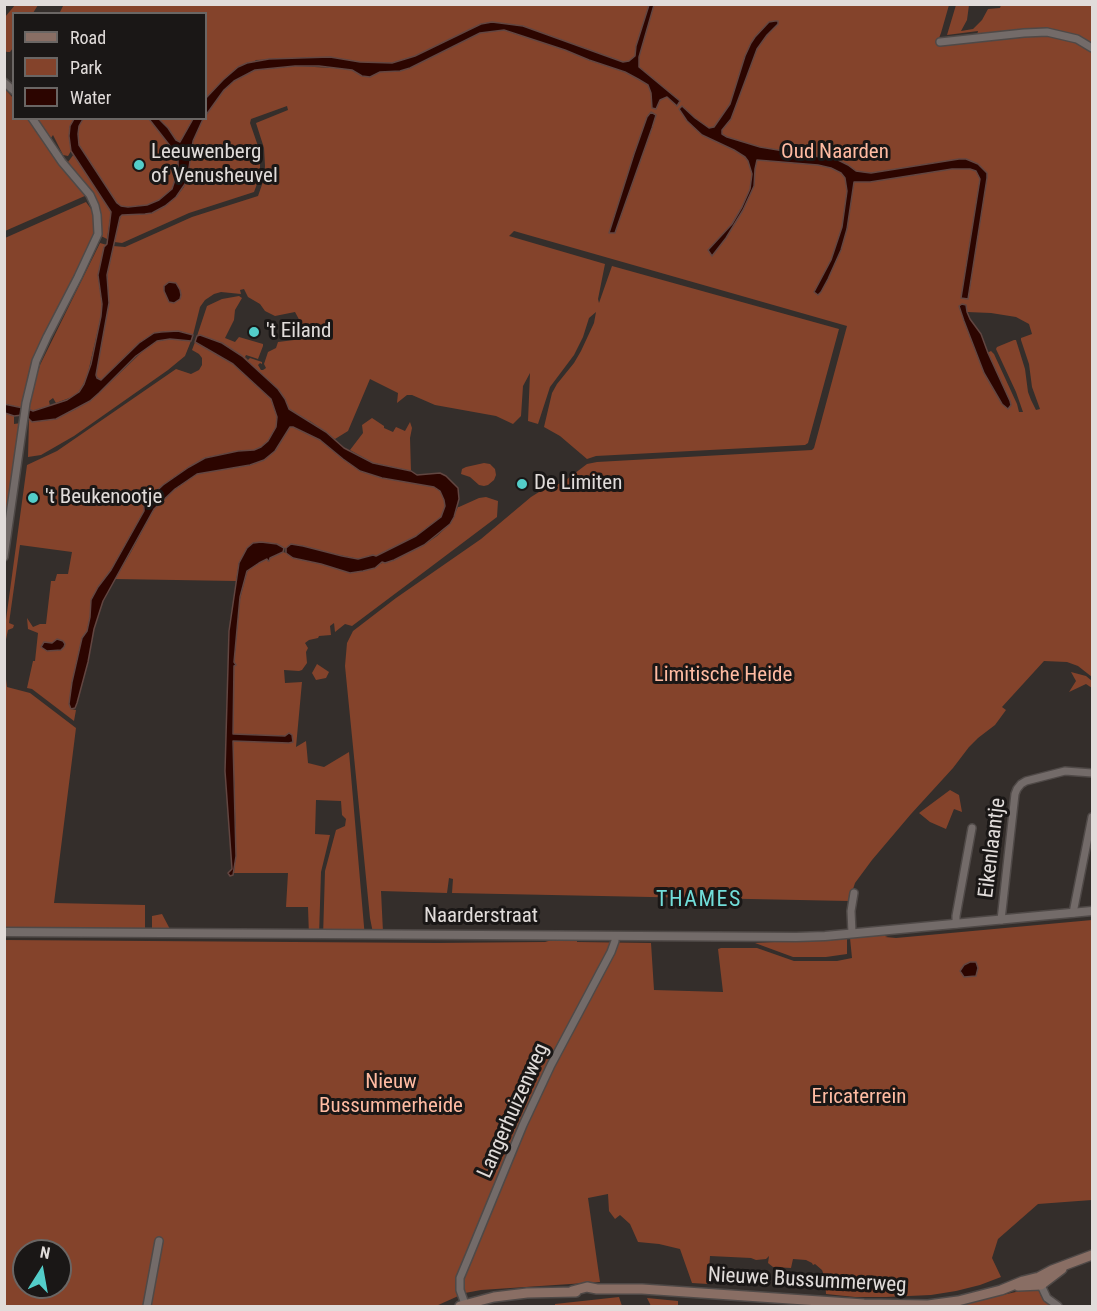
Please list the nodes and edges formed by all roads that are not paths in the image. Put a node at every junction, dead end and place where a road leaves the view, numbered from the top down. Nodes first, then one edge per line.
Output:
1 (940, 42) dead end
2 (1092, 48) edge
3 (33, 120) edge
4 (4, 557) edge
5 (1092, 773) edge
6 (1092, 817) edge
7 (972, 828) dead end
8 (854, 893) dead end
9 (1092, 911) edge
10 (1073, 913) junction
11 (1001, 920) junction
12 (956, 924) junction
13 (4, 932) edge
14 (852, 933) junction
15 (615, 936) junction
16 (159, 1241) dead end
17 (1092, 1256) edge
18 (1040, 1281) junction
19 (864, 1305) edge
20 (147, 1306) edge
21 (463, 1306) edge
22 (1058, 1306) edge

1 - 2 street
3 - 4 street
5 - 11 street, Eikenlaantje
6 - 10 street
7 - 12 street
8 - 14 street
9 - 10 street, Naarderstraat
10 - 11 street, Naarderstraat
11 - 12 street, Naarderstraat
12 - 14 street, Naarderstraat
13 - 15 street, Naarderstraat
14 - 15 street, Naarderstraat
15 - 21 street, Langerhuizenweg
16 - 20 street
17 - 18 main road
18 - 19 main road, Nieuwe Bussummerweg
18 - 22 street
19 - 21 main road, Nieuwe Bussummerweg

